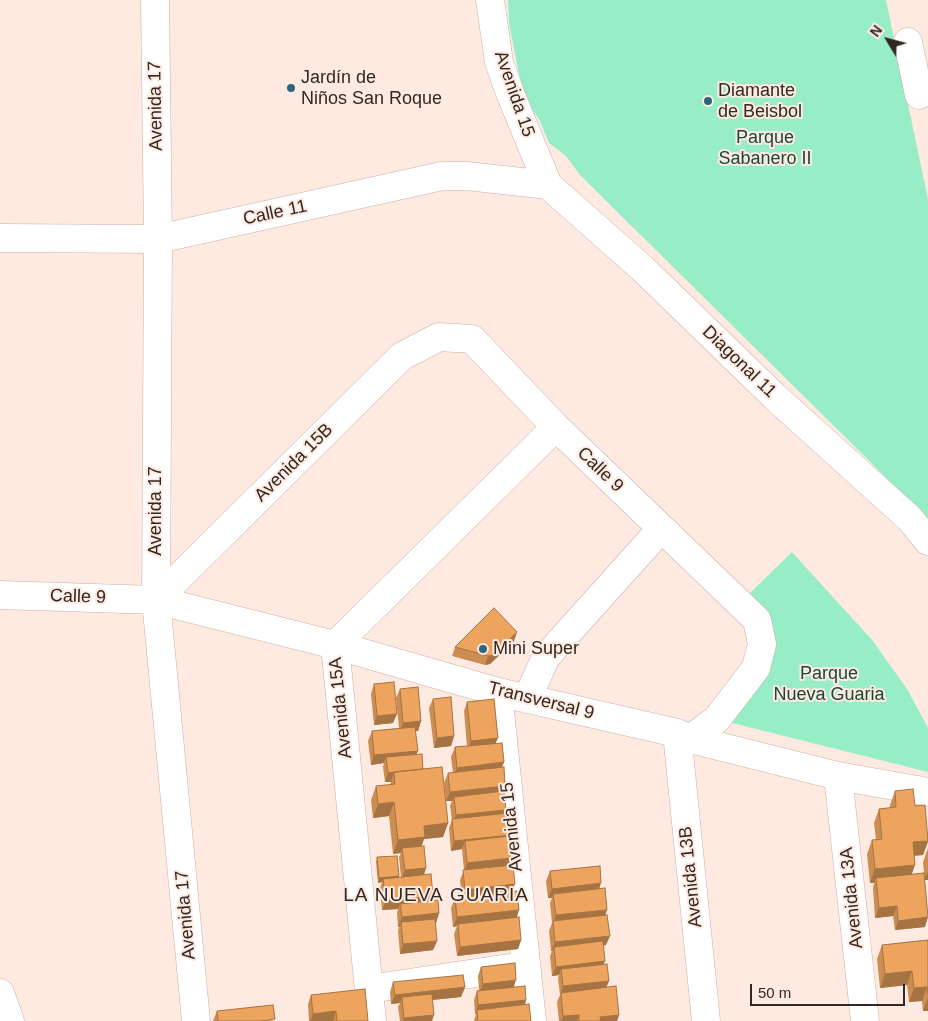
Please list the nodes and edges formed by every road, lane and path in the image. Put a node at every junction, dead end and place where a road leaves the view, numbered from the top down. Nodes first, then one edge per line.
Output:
1 (154, 0) edge
2 (490, 0) edge
3 (908, 42) dead end
4 (921, 67) edge
5 (919, 95) dead end
6 (548, 185) junction
7 (0, 238) edge
8 (158, 239) junction
9 (439, 337) joint
10 (556, 428) junction
11 (661, 529) junction
12 (928, 541) edge
13 (0, 595) edge
14 (156, 600) junction
15 (335, 645) junction
16 (498, 692) junction
17 (528, 699) junction
18 (684, 736) junction
19 (838, 776) junction
20 (928, 792) edge
21 (526, 966) junction
22 (369, 990) junction
23 (0, 994) edge
24 (10, 1021) edge
25 (196, 1021) edge
26 (372, 1021) edge
27 (532, 1021) edge
28 (706, 1021) edge
29 (865, 1021) edge

1 - 8 street, Avenida 17
2 - 6 street, Avenida 15
3 - 4 street
4 - 5 street
6 - 8 street, Calle 11
6 - 12 street, Diagonal 11
7 - 8 street, Calle 11
8 - 14 street, Avenida 17
9 - 10 street, Calle 9
9 - 14 street, Avenida 15B
10 - 11 street, Calle 9
10 - 15 street, Avenida 15A
11 - 17 street
11 - 18 street, Calle 9
13 - 14 street, Calle 9
14 - 15 street, Transversal 9
14 - 25 street, Avenida 17
15 - 16 street, Transversal 9
15 - 22 street, Avenida 15A
16 - 17 street, Transversal 9
16 - 21 street, Avenida 15
17 - 18 street, Transversal 9
18 - 19 street, Transversal 9
18 - 28 street, Avenida 13B
19 - 20 street, Transversal 9
19 - 29 street, Avenida 13A
21 - 22 street
21 - 27 street, Avenida 15
22 - 26 street, Avenida 15A
23 - 24 street

